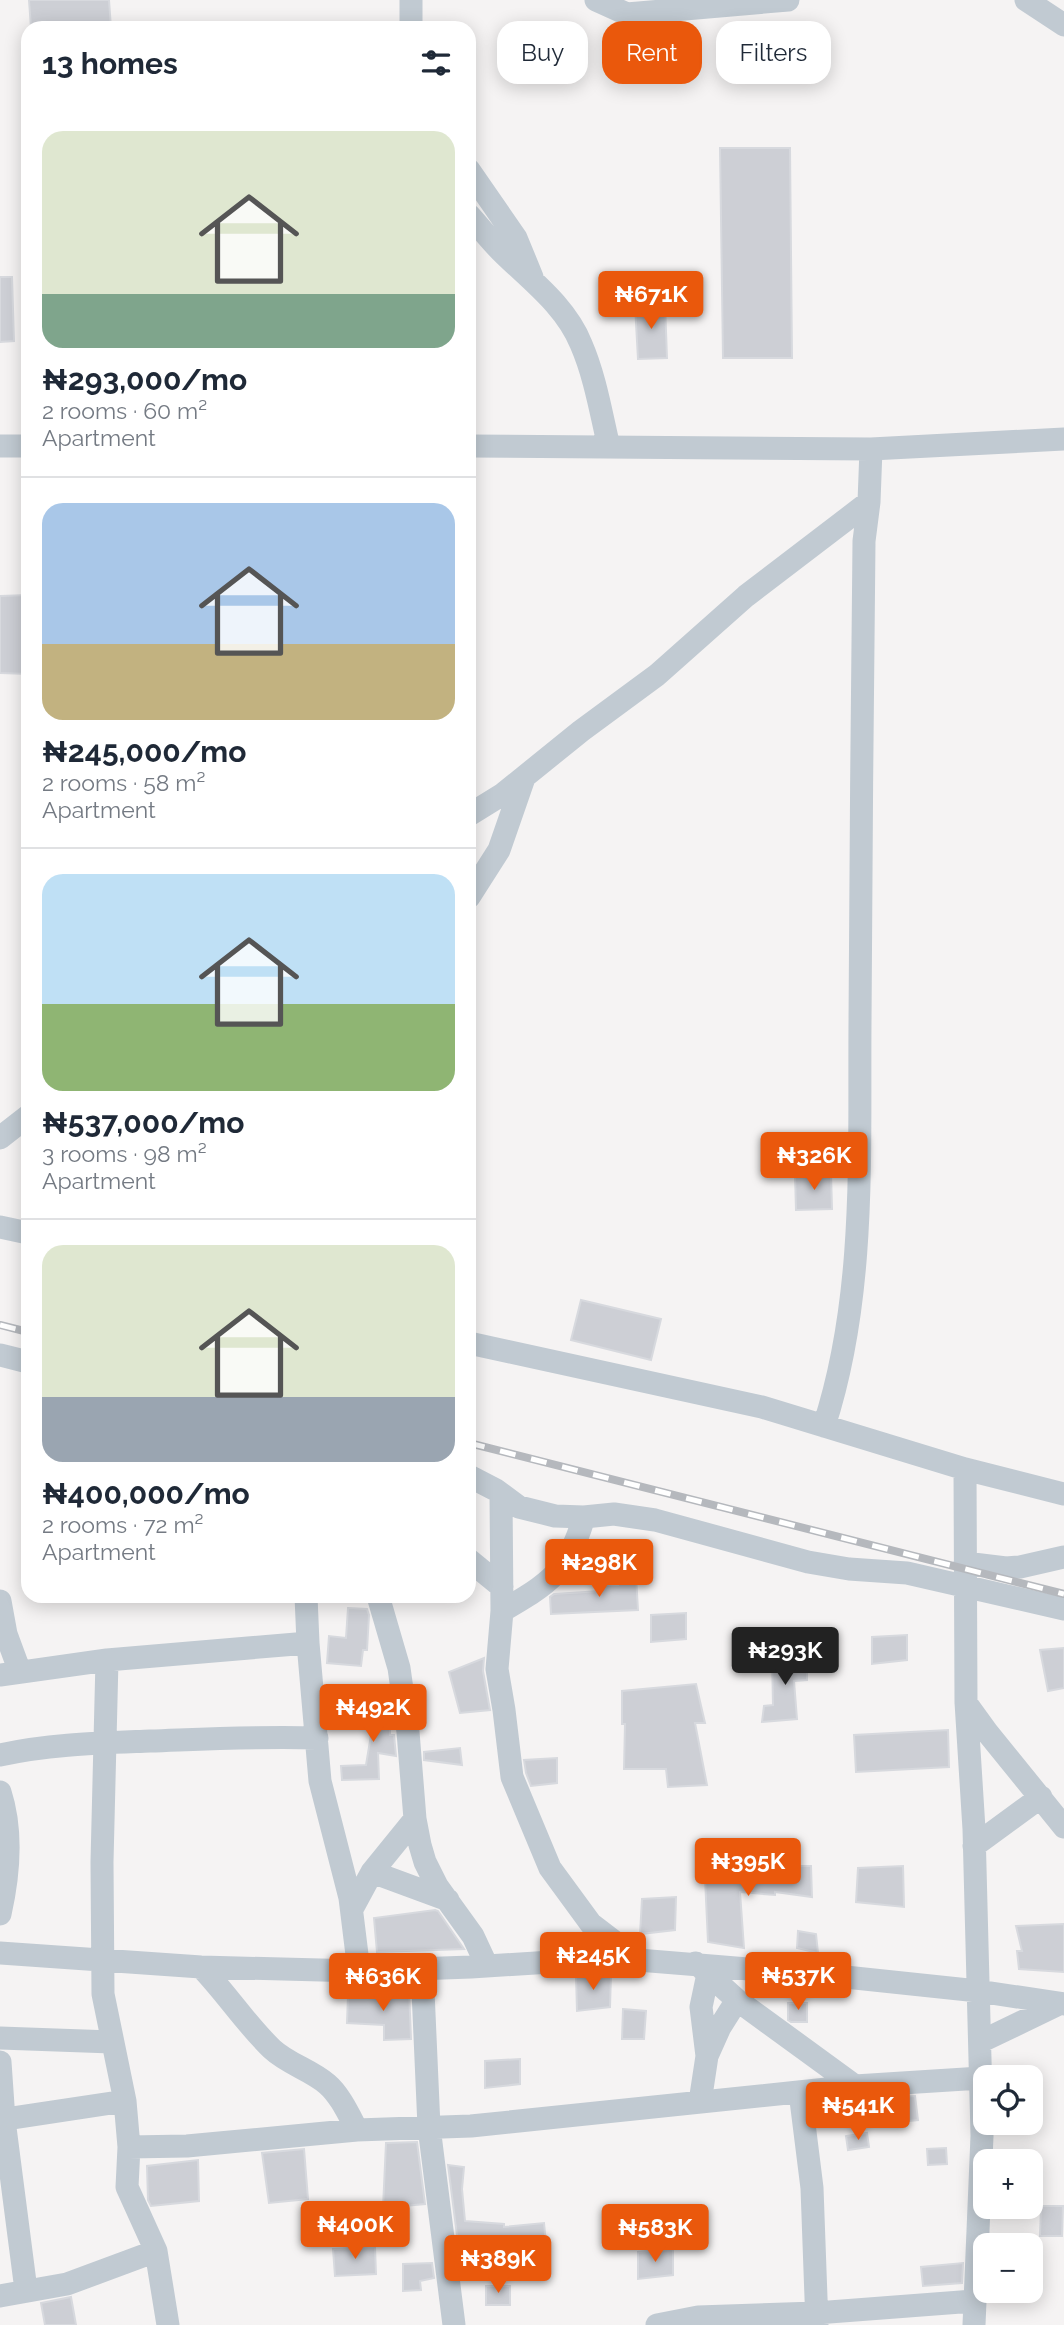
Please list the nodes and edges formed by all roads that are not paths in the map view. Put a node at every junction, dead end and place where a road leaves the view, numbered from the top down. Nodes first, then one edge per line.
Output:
1 (411, 0) edge
2 (596, 0) edge
3 (788, 0) edge
4 (1026, 0) edge
5 (411, 21) edge
6 (1064, 25) edge
7 (476, 180) edge
8 (476, 223) edge
9 (533, 279) junction
10 (1064, 439) edge
11 (0, 446) edge
12 (21, 446) edge
13 (476, 446) edge
14 (610, 447) junction
15 (871, 449) junction
16 (869, 502) junction
17 (524, 778) junction
18 (476, 810) edge
19 (476, 887) edge
20 (21, 1122) edge
21 (0, 1138) edge
22 (0, 1227) edge
23 (21, 1232) edge
24 (476, 1345) edge
25 (0, 1355) edge
26 (21, 1360) edge
27 (824, 1426) junction
28 (965, 1469) junction
29 (476, 1480) edge
30 (501, 1494) junction
31 (1064, 1494) edge
32 (584, 1517) junction
33 (1064, 1557) edge
34 (476, 1566) edge
35 (965, 1574) junction
36 (502, 1587) junction
37 (0, 1601) edge
38 (306, 1603) edge
39 (380, 1603) edge
40 (1064, 1609) edge
41 (502, 1611) junction
42 (3, 1639) edge
43 (308, 1643) junction
44 (107, 1660) junction
45 (10, 1673) edge
46 (966, 1702) junction
47 (317, 1738) junction
48 (106, 1743) junction
49 (0, 1755) edge
50 (0, 1792) edge
51 (1041, 1797) junction
52 (415, 1819) junction
53 (1064, 1827) edge
54 (974, 1846) junction
55 (425, 1862) junction
56 (372, 1872) junction
57 (345, 1874) junction
58 (448, 1900) junction
59 (352, 1909) junction
60 (0, 1914) edge
61 (0, 1953) edge
62 (102, 1960) junction
63 (638, 1960) junction
64 (487, 1966) junction
65 (201, 1967) junction
66 (422, 1968) junction
67 (702, 1969) junction
68 (359, 1970) junction
69 (978, 1991) junction
70 (737, 2000) junction
71 (1062, 2004) edge
72 (0, 2038) edge
73 (112, 2042) junction
74 (980, 2042) junction
75 (0, 2063) edge
76 (705, 2063) junction
77 (981, 2065) edge
78 (973, 2079) edge
79 (855, 2086) junction
80 (800, 2092) junction
81 (726, 2099) junction
82 (125, 2101) junction
83 (700, 2102) junction
84 (2, 2120) edge
85 (429, 2127) junction
86 (357, 2130) junction
87 (981, 2135) edge
88 (128, 2147) junction
89 (978, 2233) edge
90 (156, 2251) junction
91 (26, 2290) junction
92 (0, 2296) edge
93 (973, 2301) edge
94 (974, 2303) edge
95 (817, 2319) edge
96 (168, 2325) edge
97 (454, 2325) edge
98 (657, 2325) edge
99 (974, 2325) edge

1 - 5 street
2 - 3 street
4 - 6 street
7 - 9 street
8 - 9 street
9 - 14 street
10 - 15 street
11 - 12 street
13 - 14 street
14 - 15 street
15 - 16 street
16 - 17 street
16 - 27 street
17 - 18 street
17 - 19 street
20 - 21 street
22 - 23 street
24 - 27 street
25 - 26 street
27 - 28 street
28 - 31 street
28 - 35 street
29 - 30 street
30 - 32 street
30 - 36 street
32 - 35 street
32 - 41 street
33 - 35 street
34 - 36 street
35 - 40 street
35 - 46 street
36 - 41 street
37 - 42 street
38 - 43 street
39 - 52 street
41 - 63 street
42 - 45 street
43 - 44 street
43 - 47 street
44 - 45 street
44 - 48 street
46 - 51 street
46 - 54 street
47 - 48 street
47 - 57 street
48 - 49 street
48 - 62 street
50 - 60 street
51 - 53 street
51 - 54 street
52 - 55 street
52 - 56 street
54 - 69 street
55 - 56 street
55 - 58 street
56 - 57 street
56 - 58 street
56 - 59 street
57 - 59 street
58 - 64 street
59 - 68 street
61 - 62 street
62 - 65 street
62 - 73 street
63 - 64 street
63 - 67 street
64 - 66 street
65 - 68 street
65 - 86 street
66 - 68 street
66 - 85 street
67 - 69 street
67 - 70 street
67 - 76 street
69 - 71 street
69 - 74 street
70 - 76 street
70 - 79 street
71 - 74 street
72 - 73 street
73 - 82 street
74 - 77 street
75 - 84 street
76 - 81 street
76 - 83 street
78 - 79 street
79 - 80 street
80 - 81 street
80 - 95 street
81 - 83 street
82 - 84 street
82 - 88 street
83 - 85 street
84 - 91 street
85 - 86 street
85 - 97 street
86 - 88 street
87 - 89 street
88 - 90 street
90 - 91 street
90 - 96 street
91 - 92 street
93 - 95 street
94 - 99 street
95 - 98 street

